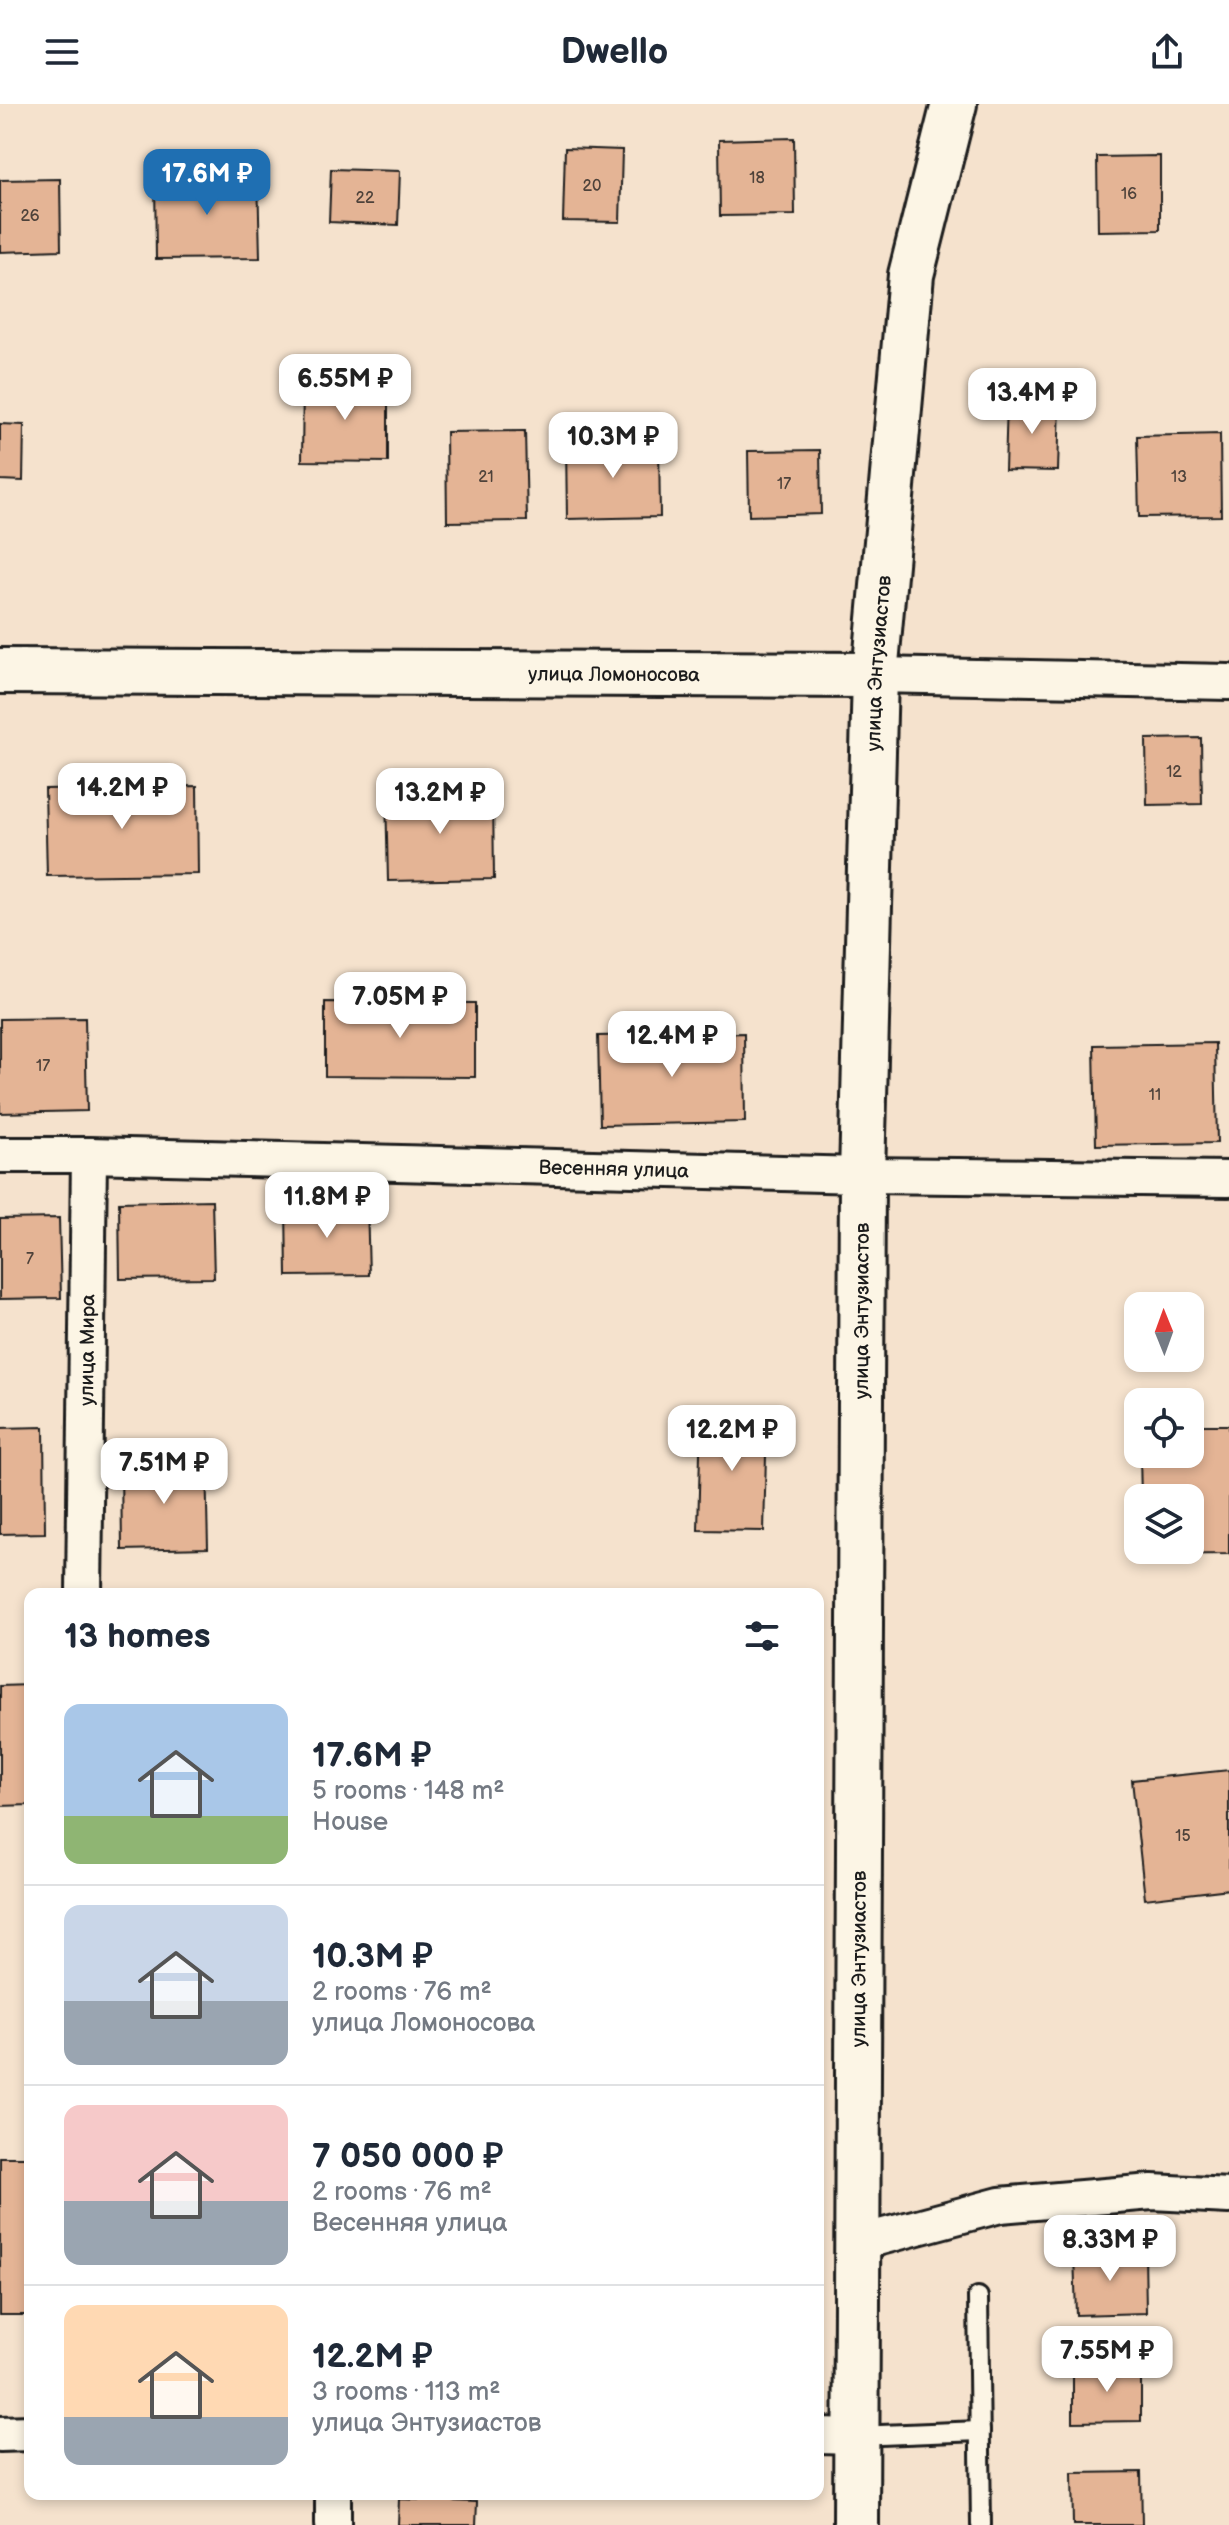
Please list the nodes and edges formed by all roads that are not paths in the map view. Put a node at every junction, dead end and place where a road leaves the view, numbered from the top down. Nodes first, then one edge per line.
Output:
1 (954, 104) edge
2 (0, 671) edge
3 (875, 675) junction
4 (1229, 682) edge
5 (0, 1155) edge
6 (89, 1155) junction
7 (862, 1175) junction
8 (1229, 1179) edge
9 (84, 1588) edge
10 (1229, 2196) edge
11 (858, 2243) junction
12 (978, 2297) dead end
13 (980, 2431) junction
14 (24, 2433) edge
15 (0, 2434) edge
16 (837, 2436) edge
17 (333, 2500) edge
18 (333, 2525) edge
19 (856, 2525) edge
20 (981, 2525) edge

1 - 3 street, улица Энтузиастов
2 - 3 street, улица Ломоносова
3 - 4 street, улица Ломоносова
3 - 7 street, улица Энтузиастов
5 - 6 street, Весенняя улица
6 - 7 street, Весенняя улица
6 - 9 street, улица Мира
7 - 8 street, Весенняя улица
7 - 11 street, улица Энтузиастов
10 - 11 street
11 - 16 street, улица Энтузиастов
12 - 13 lane
13 - 16 lane
13 - 20 lane
14 - 15 street
16 - 19 street, улица Энтузиастов
17 - 18 street

